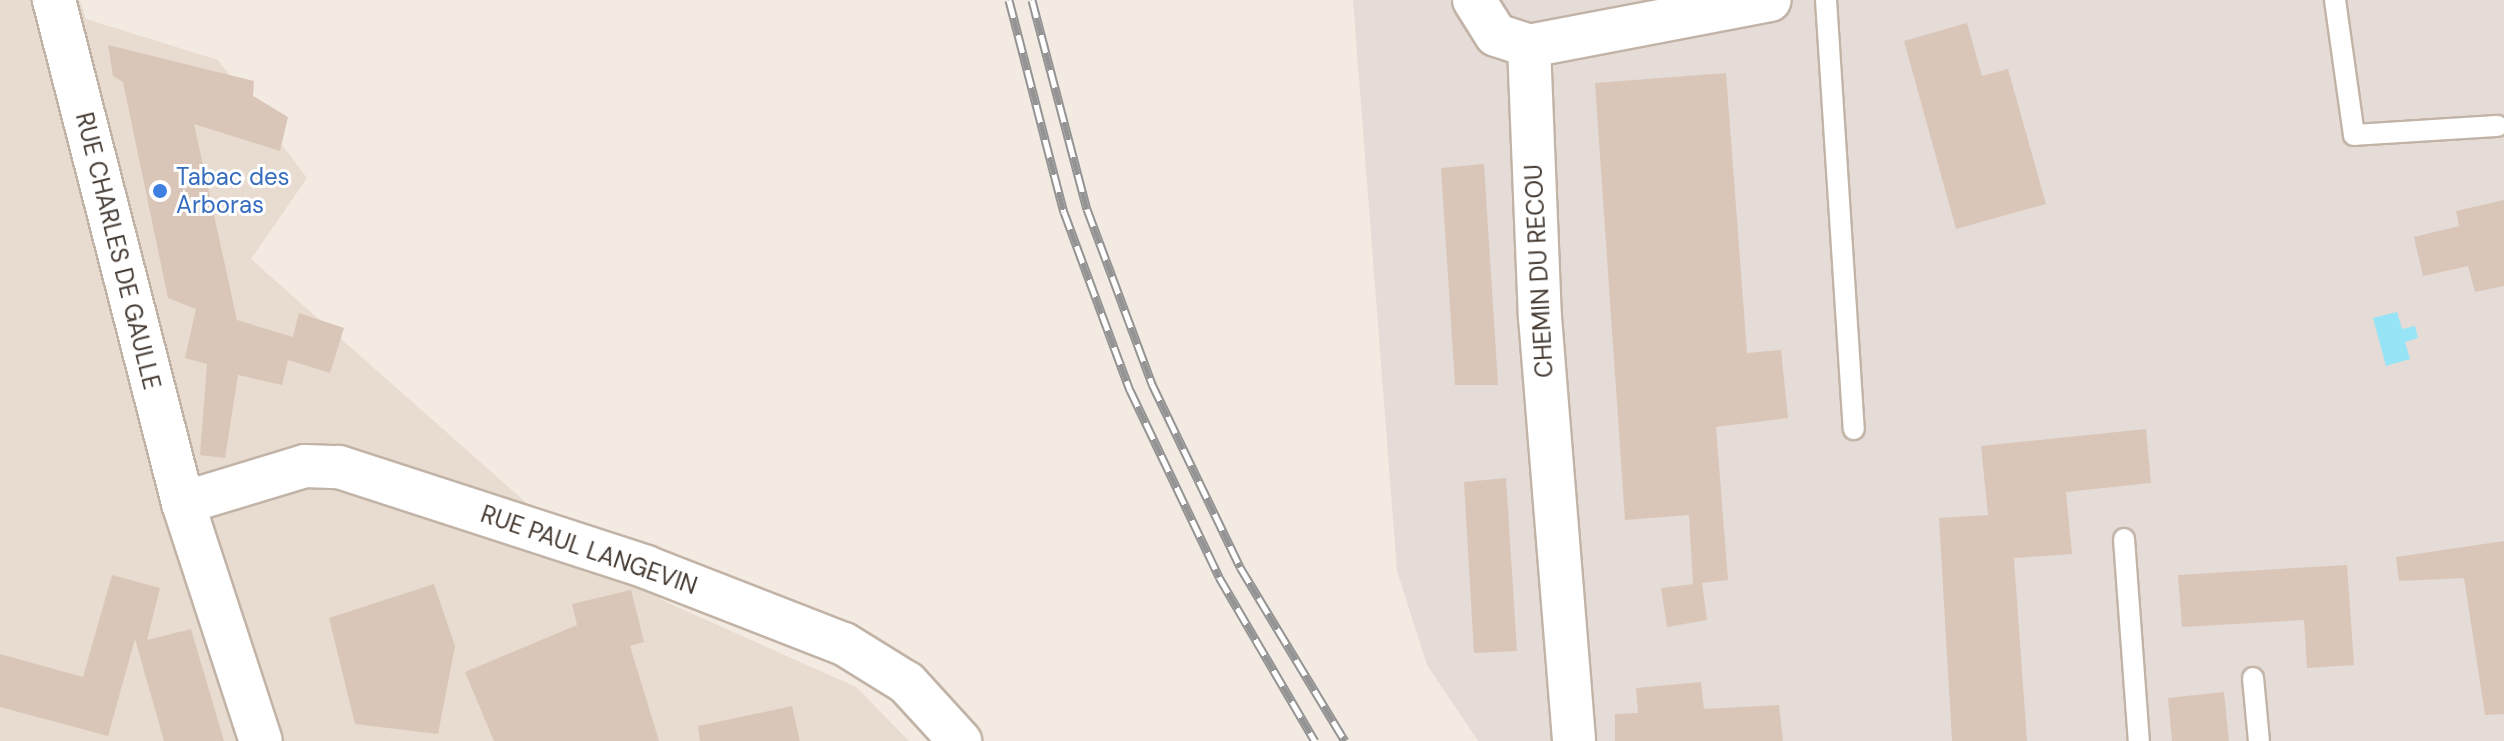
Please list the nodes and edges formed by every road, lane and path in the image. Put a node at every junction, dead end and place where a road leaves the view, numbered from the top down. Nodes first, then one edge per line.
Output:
1 (54, 0) edge
2 (1474, 0) edge
3 (1770, 0) edge
4 (1826, 0) edge
5 (2335, 0) edge
6 (1529, 46) junction
7 (2498, 126) dead end
8 (1854, 429) dead end
9 (183, 503) junction
10 (2124, 539) dead end
11 (2253, 678) dead end
12 (261, 741) edge
13 (960, 741) edge
14 (1574, 741) edge
15 (2139, 741) edge
16 (2259, 741) edge

1 - 9 street, RUE CHARLES DE GAULLE
2 - 6 street
3 - 6 street
4 - 8 lane
5 - 7 lane
6 - 14 street, CHEMIN DU RECOU
9 - 12 street, RUE CHARLES DE GAULLE
9 - 13 street, RUE PAUL LANGEVIN
10 - 15 lane
11 - 16 lane

